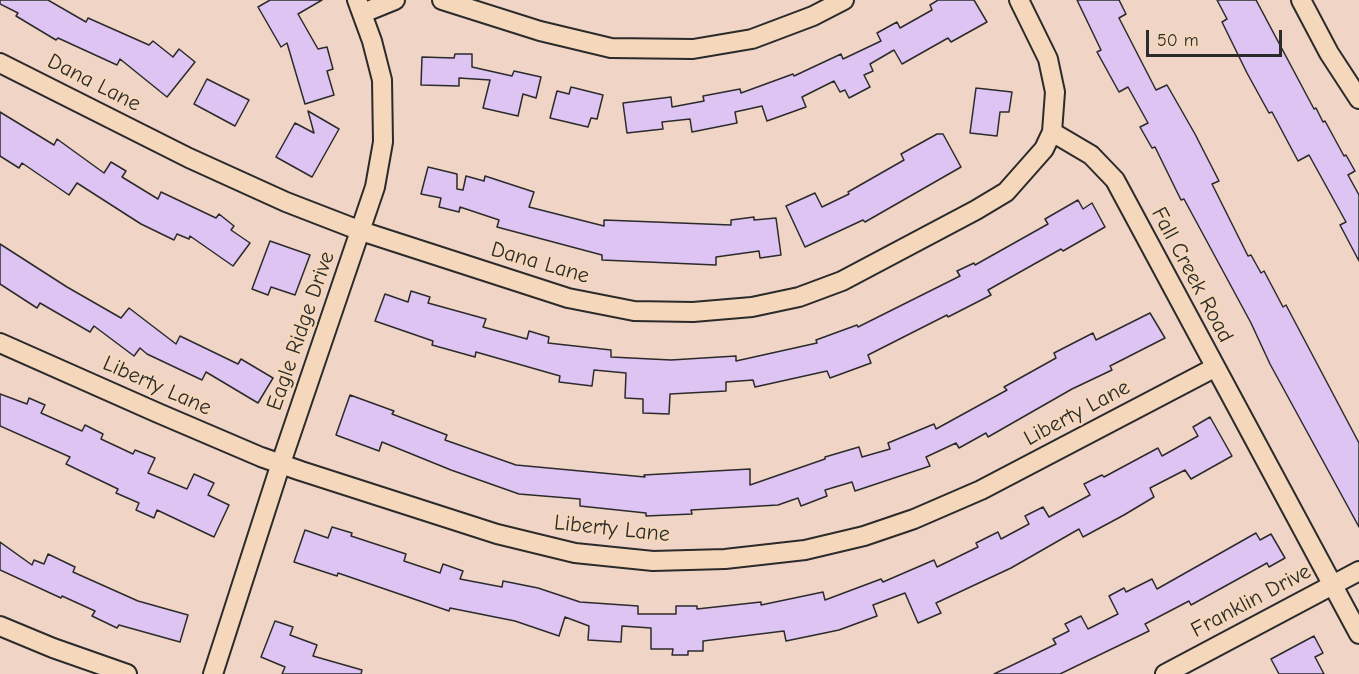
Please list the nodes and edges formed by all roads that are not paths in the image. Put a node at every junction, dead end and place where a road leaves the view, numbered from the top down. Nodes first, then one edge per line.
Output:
1 (395, 0) edge
2 (442, 0) edge
3 (844, 0) edge
4 (1019, 0) edge
5 (1301, 0) edge
6 (360, 6) edge
7 (0, 63) edge
8 (1359, 99) edge
9 (1052, 132) junction
10 (361, 231) junction
11 (0, 343) edge
12 (1214, 368) junction
13 (281, 463) junction
14 (1359, 571) edge
15 (1333, 585) junction
16 (0, 626) edge
17 (1359, 634) edge
18 (127, 674) edge
19 (213, 674) edge
20 (1165, 674) edge

1 - 6 street
2 - 3 street
4 - 9 street
5 - 8 street
6 - 10 street, Eagle Ridge Drive
7 - 10 street, Dana Lane
9 - 10 street, Dana Lane
9 - 12 street, Fall Creek Road
10 - 13 street, Eagle Ridge Drive
11 - 13 street, Liberty Lane
12 - 13 street, Liberty Lane
12 - 15 street, Fall Creek Road
13 - 19 street, Eagle Ridge Drive
14 - 15 street, Franklin Drive
15 - 17 street, Fall Creek Road
15 - 20 street, Franklin Drive
16 - 18 street

